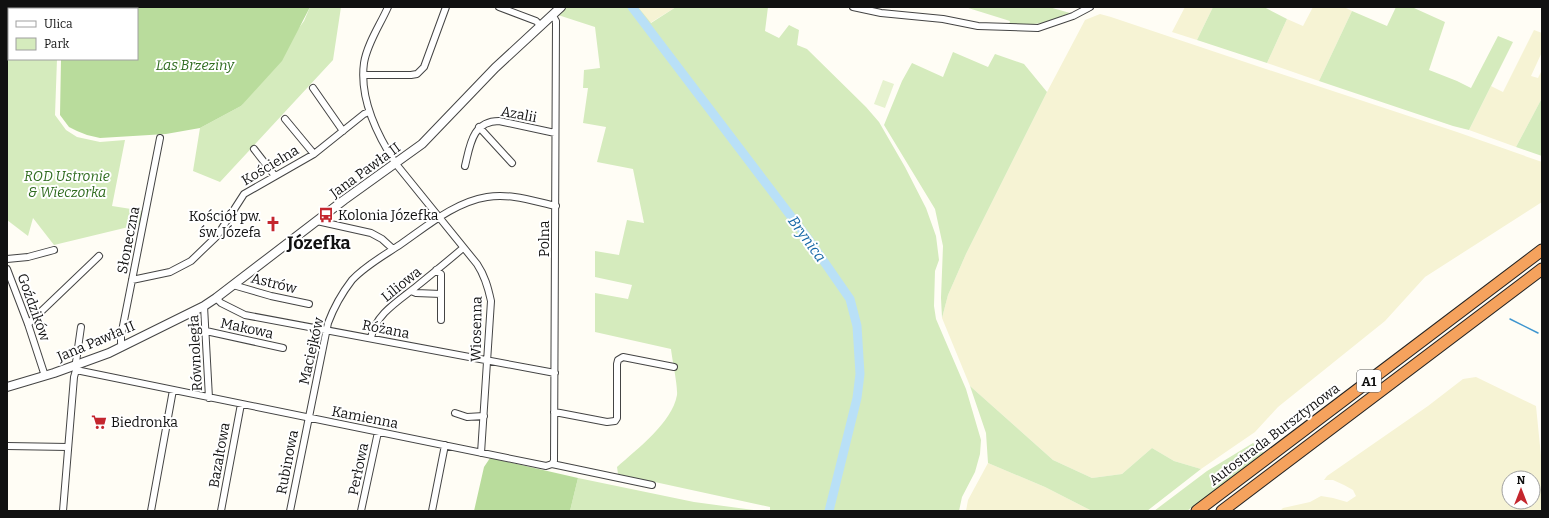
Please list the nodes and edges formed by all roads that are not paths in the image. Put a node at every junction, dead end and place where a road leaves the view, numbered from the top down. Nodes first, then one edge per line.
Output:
1 (388, 7) edge
2 (446, 7) edge
3 (499, 7) edge
4 (561, 7) edge
5 (853, 7) edge
6 (1090, 7) edge
7 (553, 16) junction
8 (541, 26) junction
9 (364, 76) junction
10 (313, 88) dead end
11 (369, 112) junction
12 (285, 119) dead end
13 (479, 127) junction
14 (343, 131) junction
15 (555, 133) junction
16 (160, 138) dead end
17 (254, 149) dead end
18 (314, 154) junction
19 (512, 163) dead end
20 (396, 164) junction
21 (465, 166) dead end
22 (275, 176) junction
23 (556, 206) junction
24 (439, 218) junction
25 (317, 221) junction
26 (464, 248) junction
27 (393, 249) junction
28 (54, 250) dead end
29 (1542, 250) edge
30 (99, 256) dead end
31 (7, 259) edge
32 (7, 269) edge
33 (1542, 269) edge
34 (436, 270) junction
35 (132, 280) junction
36 (233, 285) junction
37 (411, 290) junction
38 (441, 294) junction
39 (216, 298) junction
40 (309, 304) dead end
41 (204, 306) junction
42 (441, 320) dead end
43 (28, 324) junction
44 (81, 327) dead end
45 (327, 330) junction
46 (206, 331) junction
47 (371, 338) junction
48 (123, 346) junction
49 (283, 348) dead end
50 (488, 361) junction
51 (674, 367) dead end
52 (76, 368) junction
53 (555, 373) junction
54 (45, 376) junction
55 (7, 387) edge
56 (173, 390) junction
57 (209, 398) junction
58 (241, 404) junction
59 (554, 412) junction
60 (455, 413) dead end
61 (484, 416) junction
62 (309, 418) junction
63 (378, 432) junction
64 (445, 445) junction
65 (7, 446) edge
66 (68, 447) junction
67 (481, 453) junction
68 (552, 464) junction
69 (652, 485) dead end
70 (62, 511) edge
71 (151, 511) edge
72 (221, 511) edge
73 (290, 511) edge
74 (361, 511) edge
75 (432, 511) edge
76 (1196, 511) edge
77 (1222, 511) edge

1 - 9 street, Wiosenna
2 - 9 street
3 - 8 street
4 - 7 street, Jana Pawła II
5 - 6 street
7 - 8 street, Jana Pawła II
7 - 15 street, Polna
8 - 20 street, Jana Pawła II
9 - 11 street, Wiosenna
10 - 14 street
11 - 14 street, Kościelna
11 - 20 street, Wiosenna
12 - 18 street
13 - 15 street, Azalii
13 - 19 street, Azalii
13 - 21 street
14 - 18 street, Kościelna
15 - 23 street, Polna
16 - 35 street, Słoneczna
17 - 22 street
18 - 22 street, Kościelna
20 - 24 street, Wiosenna
20 - 25 street, Jana Pawła II
22 - 35 street, Kościelna
23 - 24 street, Maciejków
23 - 53 street, Polna
24 - 26 street, Wiosenna
24 - 27 street, Maciejków
25 - 27 street
25 - 36 street, Jana Pawła II
26 - 34 street, Liliowa
26 - 50 street, Wiosenna
27 - 45 street, Maciejków
28 - 31 street
29 - 76 highway, Autostrada Bursztynowa / A1
30 - 43 street
32 - 43 street, Goździków
33 - 77 highway, A1
34 - 37 street, Liliowa
34 - 38 street
35 - 48 street, Słoneczna
36 - 39 street, Jana Pawła II
36 - 40 street, Astrów
37 - 38 street
37 - 47 street, Liliowa
38 - 42 street
39 - 41 street, Jana Pawła II
39 - 45 street, Różana
41 - 46 street, Równoległa
41 - 48 street, Jana Pawła II
43 - 54 street, Goździków
44 - 52 street
45 - 47 street, Różana
45 - 62 street, Maciejków
46 - 49 street, Makowa
46 - 57 street, Równoległa
47 - 50 street, Różana
48 - 52 street, Jana Pawła II
50 - 53 street, Różana
50 - 61 street, Wiosenna
51 - 59 street
52 - 54 street, Jana Pawła II
52 - 56 street, Kamienna
52 - 66 street
53 - 59 street, Polna
54 - 55 street, Jana Pawła II
56 - 57 street, Kamienna
56 - 71 street
57 - 58 street, Kamienna
58 - 62 street, Kamienna
58 - 72 street, Bazaltowa
59 - 68 street, Polna
60 - 61 street
61 - 67 street, Wiosenna
62 - 63 street, Kamienna
62 - 73 street, Rubinowa
63 - 64 street, Kamienna
63 - 74 street, Perłowa
64 - 67 street, Kamienna
64 - 75 street
65 - 66 street
66 - 70 street
67 - 68 street, Kamienna
68 - 69 street, Kamienna

